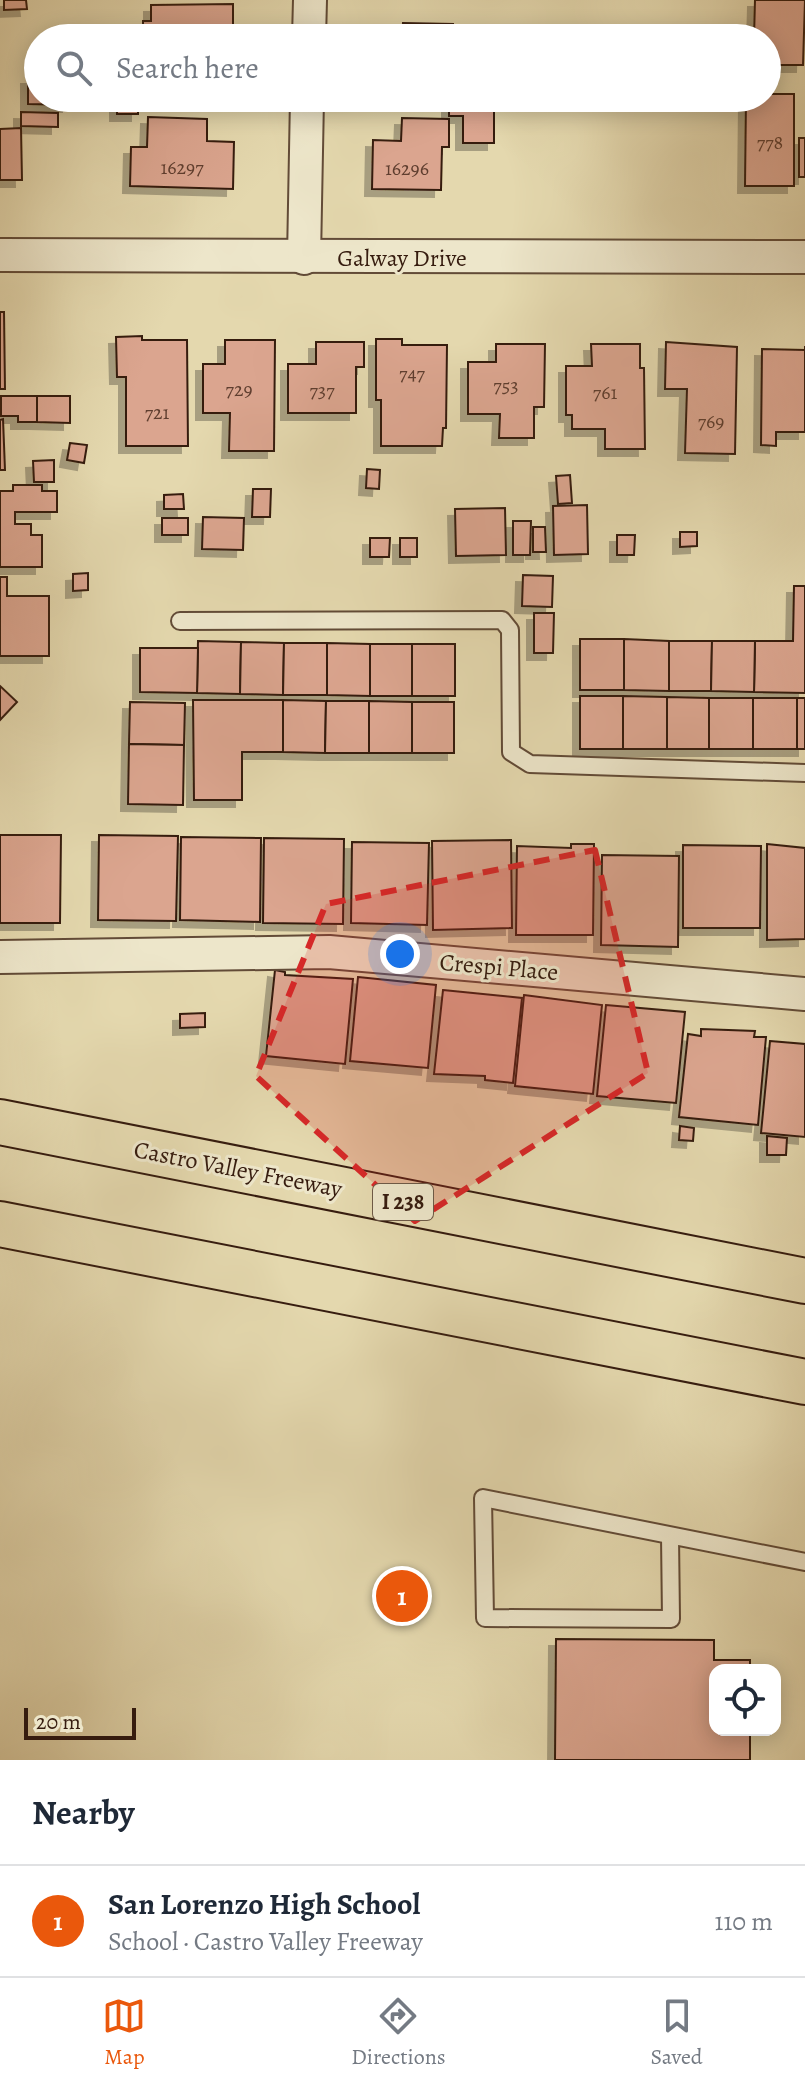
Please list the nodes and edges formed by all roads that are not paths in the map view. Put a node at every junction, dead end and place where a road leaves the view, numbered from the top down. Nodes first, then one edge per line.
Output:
1 (310, 0) edge
2 (309, 24) edge
3 (307, 112) edge
4 (0, 255) edge
5 (805, 257) edge
6 (304, 258) junction
7 (180, 621) dead end
8 (805, 773) edge
9 (0, 957) edge
10 (805, 994) edge
11 (0, 1122) edge
12 (0, 1224) edge
13 (805, 1281) edge
14 (805, 1382) edge
15 (670, 1536) junction
16 (805, 1562) edge

1 - 2 street
3 - 6 street
4 - 6 street, Galway Drive
5 - 6 street, Galway Drive
7 - 8 lane
9 - 10 street, Crespi Place
11 - 13 highway, Castro Valley Freeway / I 238
12 - 14 highway
15 - 15 lane
15 - 16 lane

